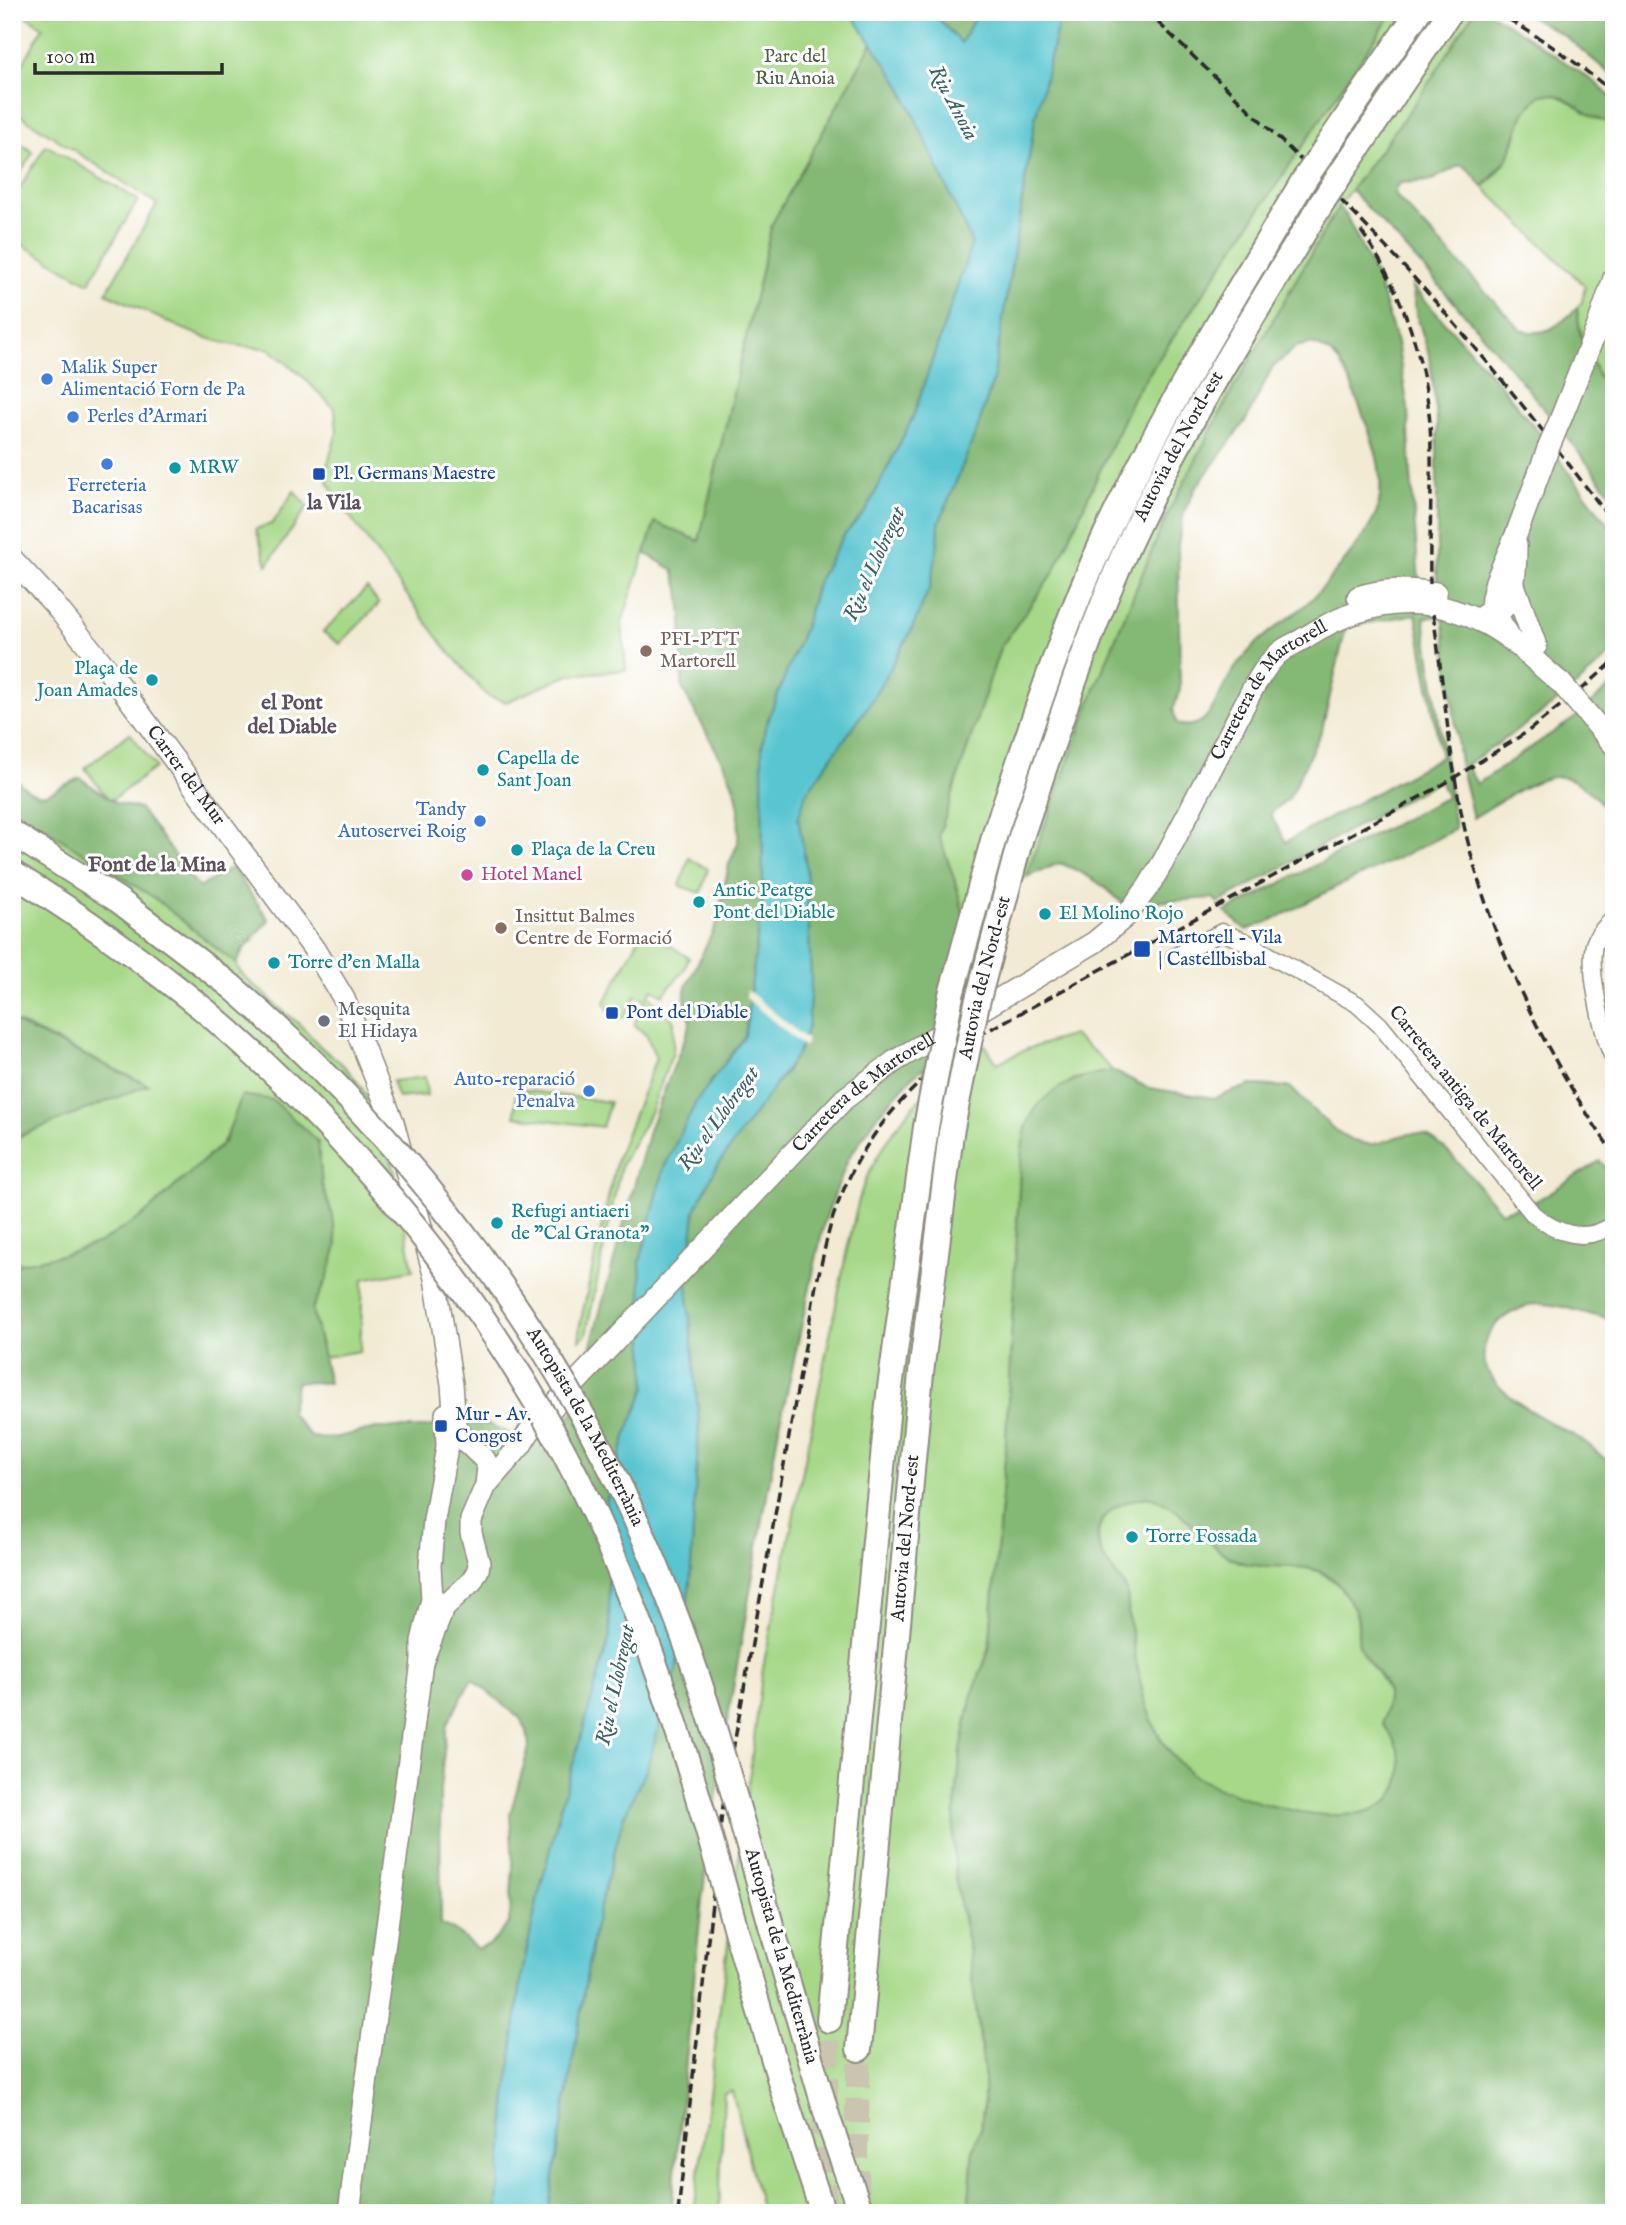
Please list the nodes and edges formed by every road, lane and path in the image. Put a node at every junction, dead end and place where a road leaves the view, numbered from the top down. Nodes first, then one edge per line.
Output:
1 (1418, 12) edge
2 (1450, 12) edge
3 (1614, 278) edge
4 (12, 558) edge
5 (1505, 583) junction
6 (1465, 600) junction
7 (1391, 605) junction
8 (1495, 614) junction
9 (1515, 643) junction
10 (1536, 646) junction
11 (1280, 651) junction
12 (1561, 683) junction
13 (1614, 746) edge
14 (12, 833) edge
15 (12, 873) edge
16 (1614, 918) edge
17 (1174, 957) dead end
18 (1614, 1060) edge
19 (1614, 1224) edge
20 (447, 1365) junction
21 (529, 1432) junction
22 (476, 1451) junction
23 (444, 1462) junction
24 (485, 1485) junction
25 (430, 1573) junction
26 (463, 1589) junction
27 (422, 1662) junction
28 (829, 2020) tunnel mouth
29 (859, 2049) tunnel mouth
30 (349, 2213) edge
31 (823, 2213) edge
32 (861, 2213) edge

1 - 28 highway, Autovia del Nord-est, bridge
2 - 29 highway, Autovia del Nord-est, bridge
3 - 5 main road, bridge
4 - 20 main road, Carrer del Mur
5 - 6 main road
5 - 8 main road
5 - 10 main road
6 - 8 main road
6 - 11 main road
7 - 8 main road
7 - 9 main road
7 - 11 main road, Carretera de Martorell
8 - 9 main road
8 - 10 main road
9 - 12 main road
10 - 12 main road
11 - 21 main road, Carretera de Martorell, bridge
12 - 13 main road, bridge
14 - 32 highway, Autopista de la Mediterrània, bridge
15 - 31 highway, Autopista de la Mediterrània, bridge
16 - 18 street
17 - 19 street, Carretera antiga de Martorell
20 - 22 main road, Carrer del Mur
20 - 23 main road, Carrer del Mur
21 - 22 main road
21 - 24 main road
22 - 23 main road
22 - 24 main road
23 - 25 main road, Carrer del Mur
24 - 26 main road
25 - 26 main road
25 - 27 main road, Carrer del Mur
26 - 27 main road
27 - 30 main road

